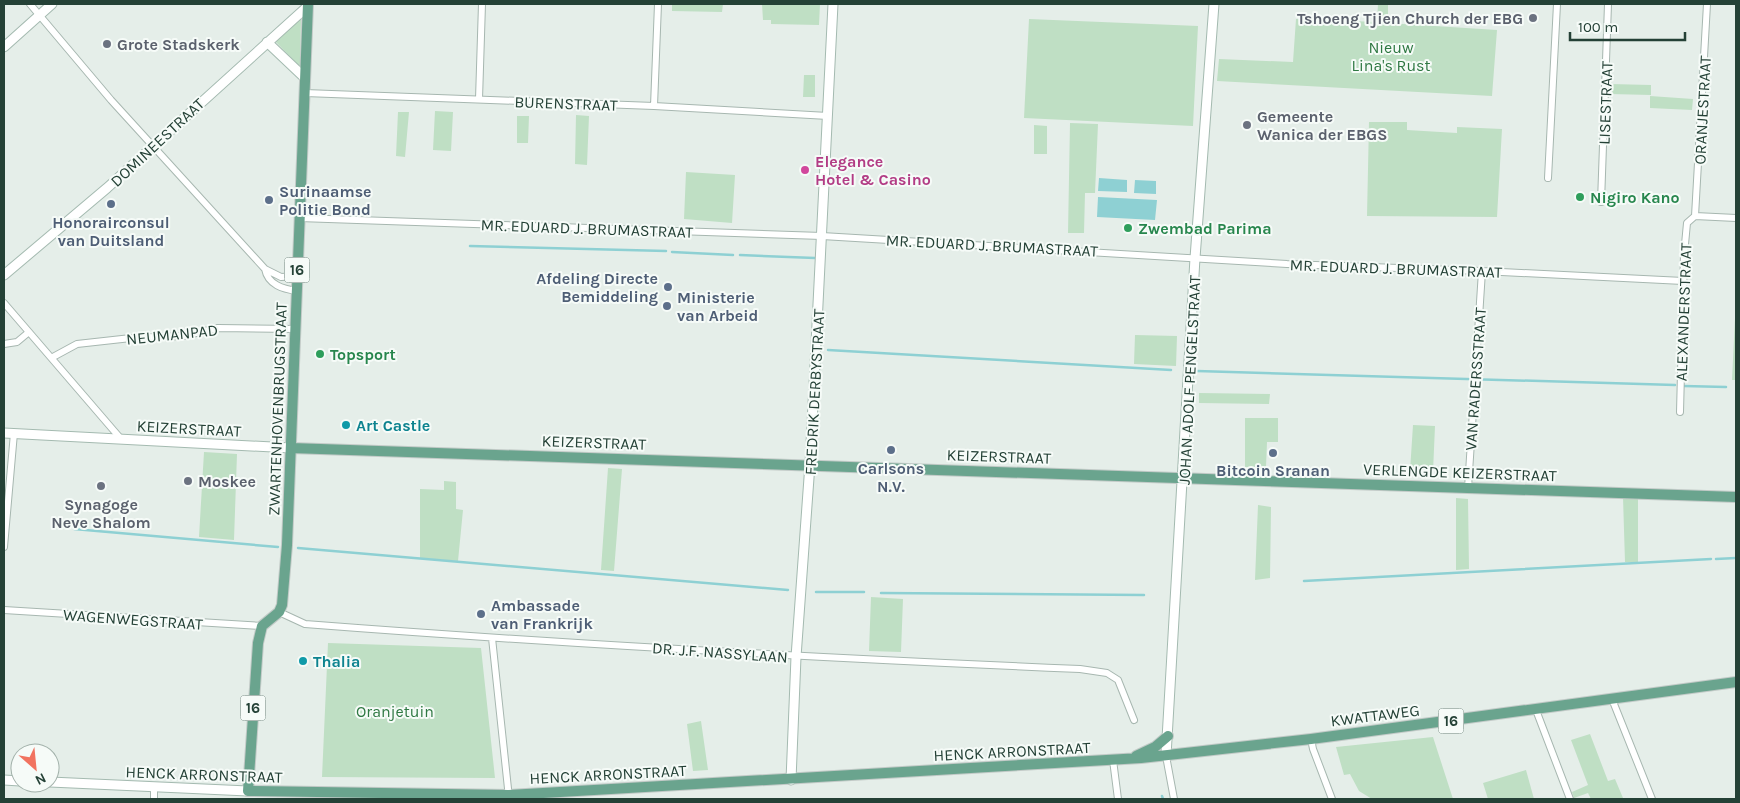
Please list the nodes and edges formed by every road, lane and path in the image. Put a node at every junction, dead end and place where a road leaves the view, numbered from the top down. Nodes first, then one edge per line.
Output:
1 (30, 4) edge
2 (52, 4) edge
3 (482, 4) edge
4 (658, 4) edge
5 (833, 4) edge
6 (1214, 4) edge
7 (1557, 4) edge
8 (1608, 4) edge
9 (1707, 4) edge
10 (308, 5) edge
11 (40, 15) junction
12 (267, 42) junction
13 (4, 47) edge
14 (305, 78) junction
15 (305, 93) junction
16 (479, 99) junction
17 (654, 106) junction
18 (828, 116) junction
19 (152, 145) junction
20 (1548, 178) dead end
21 (1601, 202) dead end
22 (1695, 216) junction
23 (300, 218) junction
24 (1736, 218) edge
25 (822, 236) junction
26 (1195, 258) junction
27 (265, 269) junction
28 (1482, 271) junction
29 (4, 275) edge
30 (297, 276) junction
31 (1683, 281) junction
32 (297, 291) junction
33 (4, 303) edge
34 (296, 329) junction
35 (29, 332) junction
36 (4, 344) edge
37 (53, 357) junction
38 (1680, 412) dead end
39 (4, 433) edge
40 (14, 433) junction
41 (121, 439) junction
42 (290, 448) junction
43 (810, 464) junction
44 (1183, 478) junction
45 (1468, 488) junction
46 (1736, 497) edge
47 (4, 547) edge
48 (4, 610) edge
49 (279, 612) junction
50 (262, 626) junction
51 (492, 638) junction
52 (796, 657) junction
53 (1736, 682) edge
54 (1612, 699) junction
55 (1536, 710) junction
56 (1134, 720) dead end
57 (1168, 736) junction
58 (1311, 739) junction
59 (1166, 756) junction
60 (1128, 759) junction
61 (1113, 760) junction
62 (791, 780) junction
63 (60, 783) edge
64 (154, 788) junction
65 (248, 795) edge
66 (306, 796) edge
67 (509, 797) edge
68 (154, 799) edge
69 (1118, 799) edge
70 (1174, 799) edge
71 (1332, 799) edge
72 (1570, 799) edge
73 (1652, 799) edge

1 - 11 street
2 - 11 main road
3 - 16 street
4 - 17 street
5 - 18 main road, FREDRIK DERBYSTRAAT
6 - 26 main road, JOHAN ADOLF PENGELSTRAAT
7 - 20 street
8 - 21 street, LISESTRAAT
9 - 22 street, ORANJESTRAAT
10 - 12 main road, DOMINEESTRAAT
10 - 14 main road, ZWARTENHOVENBRUGSTRAAT / 16
11 - 13 main road
11 - 19 street
12 - 14 main road
12 - 19 main road, DOMINEESTRAAT
14 - 15 main road, ZWARTENHOVENBRUGSTRAAT / 16
15 - 16 street, BURENSTRAAT
15 - 23 main road, ZWARTENHOVENBRUGSTRAAT / 16
16 - 17 street, BURENSTRAAT
17 - 18 street, BURENSTRAAT
18 - 25 main road, FREDRIK DERBYSTRAAT
19 - 27 street
19 - 29 main road, DOMINEESTRAAT
22 - 24 street
22 - 31 street, ALEXANDERSTRAAT
23 - 25 street, MR. EDUARD J. BRUMASTRAAT
23 - 30 main road, ZWARTENHOVENBRUGSTRAAT / 16
25 - 26 street, MR. EDUARD J. BRUMASTRAAT
25 - 43 main road, FREDRIK DERBYSTRAAT
26 - 28 street, MR. EDUARD J. BRUMASTRAAT
26 - 44 main road, JOHAN ADOLF PENGELSTRAAT
27 - 30 street
27 - 32 street
28 - 31 street, MR. EDUARD J. BRUMASTRAAT
28 - 45 street, VAN RADERSSTRAAT
30 - 32 main road, ZWARTENHOVENBRUGSTRAAT / 16
31 - 38 street, ALEXANDERSTRAAT
32 - 34 main road, ZWARTENHOVENBRUGSTRAAT / 16
33 - 35 street
34 - 37 street, NEUMANPAD
34 - 42 main road, ZWARTENHOVENBRUGSTRAAT / 16
35 - 36 street
35 - 37 street
37 - 41 street
39 - 40 main road, KEIZERSTRAAT
40 - 41 main road, KEIZERSTRAAT
40 - 47 street
41 - 42 main road, KEIZERSTRAAT
42 - 43 main road, KEIZERSTRAAT
42 - 49 main road, ZWARTENHOVENBRUGSTRAAT / 16
43 - 44 main road, KEIZERSTRAAT
43 - 52 main road, FREDRIK DERBYSTRAAT
44 - 45 main road, VERLENGDE KEIZERSTRAAT
44 - 57 main road, JOHAN ADOLF PENGELSTRAAT
45 - 46 main road, VERLENGDE KEIZERSTRAAT
48 - 50 street, WAGENWEGSTRAAT
49 - 50 main road
49 - 51 street, DR. J.F. NASSYLAAN
50 - 65 main road, 16
51 - 52 street, DR. J.F. NASSYLAAN
51 - 67 street
52 - 56 street, DR. J.F. NASSYLAAN
52 - 62 main road, FREDRIK DERBYSTRAAT
53 - 54 main road, KWATTAWEG / 16
54 - 55 main road, KWATTAWEG / 16
54 - 73 street
55 - 58 main road, KWATTAWEG / 16
55 - 72 street
57 - 59 main road, JOHAN ADOLF PENGELSTRAAT
57 - 60 main road
58 - 59 main road, KWATTAWEG / 16
58 - 71 street
59 - 60 main road, HENCK ARRONSTRAAT / 16
59 - 70 street
60 - 61 main road, HENCK ARRONSTRAAT / 16
61 - 62 main road, HENCK ARRONSTRAAT / 16
61 - 69 street
62 - 67 main road, HENCK ARRONSTRAAT / 16
63 - 64 main road, HENCK ARRONSTRAAT
64 - 65 main road, HENCK ARRONSTRAAT
64 - 68 street
65 - 66 main road, HENCK ARRONSTRAAT / 16
66 - 67 main road, HENCK ARRONSTRAAT / 16

